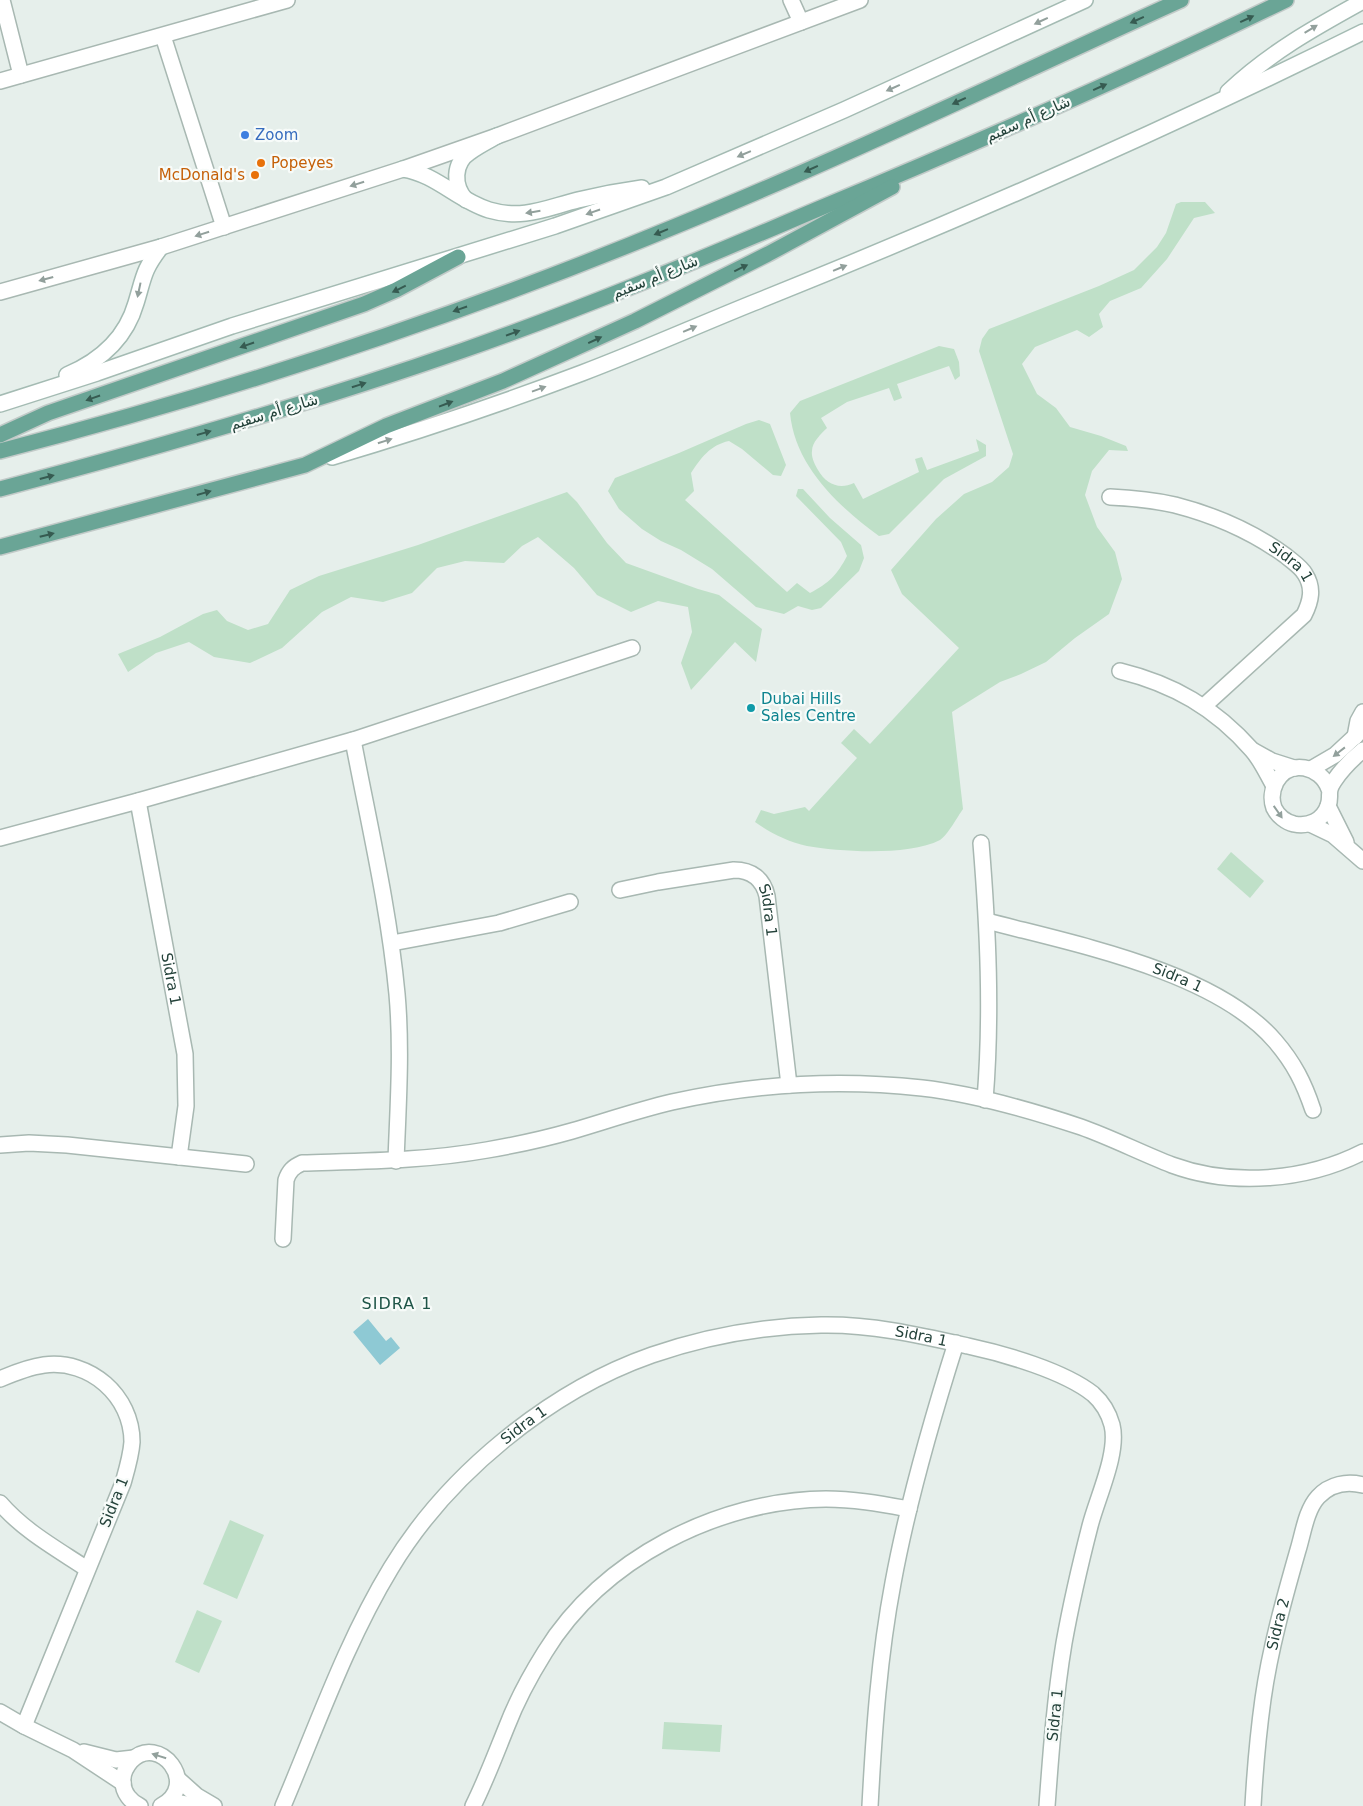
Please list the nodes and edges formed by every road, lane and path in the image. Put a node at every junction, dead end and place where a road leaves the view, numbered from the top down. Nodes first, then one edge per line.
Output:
1 (2, 0) edge
2 (287, 0) edge
3 (791, 0) edge
4 (860, 0) edge
5 (1085, 0) edge
6 (1182, 0) edge
7 (1286, 0) edge
8 (1363, 1) edge
9 (801, 22) junction
10 (1363, 32) edge
11 (163, 36) junction
12 (1363, 44) edge
13 (1324, 52) junction
14 (22, 75) junction
15 (0, 81) edge
16 (1218, 102) junction
17 (497, 136) junction
18 (950, 154) junction
19 (403, 169) junction
20 (666, 187) junction
21 (467, 201) junction
22 (224, 227) junction
23 (162, 248) junction
24 (458, 257) junction
25 (0, 292) edge
26 (36, 393) junction
27 (0, 404) edge
28 (0, 435) edge
29 (0, 451) edge
30 (305, 465) junction
31 (0, 489) edge
32 (1110, 497) dead end
33 (0, 547) edge
34 (632, 648) dead end
35 (1120, 671) dead end
36 (1204, 706) junction
37 (1363, 712) edge
38 (1359, 733) edge
39 (353, 740) junction
40 (1253, 750) junction
41 (1363, 750) edge
42 (1294, 768) junction
43 (1311, 769) junction
44 (1274, 786) junction
45 (1329, 789) junction
46 (138, 801) junction
47 (1328, 806) junction
48 (1310, 824) junction
49 (0, 838) edge
50 (981, 843) dead end
51 (1358, 856) edge
52 (620, 890) dead end
53 (570, 902) dead end
54 (987, 921) junction
55 (392, 944) junction
56 (789, 1085) junction
57 (985, 1100) junction
58 (1313, 1110) dead end
59 (0, 1145) edge
60 (1363, 1152) edge
61 (179, 1157) junction
62 (396, 1161) junction
63 (246, 1164) dead end
64 (283, 1239) dead end
65 (956, 1344) junction
66 (0, 1379) edge
67 (1363, 1485) edge
68 (0, 1504) edge
69 (909, 1509) junction
70 (87, 1569) junction
71 (0, 1712) edge
72 (24, 1726) junction
73 (73, 1750) junction
74 (134, 1758) junction
75 (178, 1779) junction
76 (482, 1786) junction
77 (129, 1798) edge
78 (163, 1805) edge
79 (197, 1806) edge
80 (214, 1806) edge
81 (284, 1806) edge
82 (473, 1806) edge
83 (478, 1806) edge
84 (870, 1806) edge
85 (1047, 1806) edge
86 (1253, 1806) edge

1 - 14 street
2 - 11 street
3 - 9 street
4 - 9 street
5 -> 20 street
6 -> 29 main road
18 -> 7 main road, شارع أم سقيم
16 -> 8 street
9 - 17 street
10 - 13 street
11 - 14 street
11 - 22 street
12 - 13 street
13 - 16 street
14 - 15 street
30 -> 16 street
17 - 19 street
17 - 21 street
30 -> 18 main road
31 -> 18 main road, شارع أم سقيم
19 - 21 street
19 -> 22 street
20 -> 21 street
20 -> 24 street
22 -> 23 street
23 -> 25 street
23 -> 26 street
24 - 26 street
24 -> 28 main road
26 - 27 street
33 -> 30 main road
32 - 36 street, Sidra 1
34 - 39 street
35 - 36 street
36 - 40 street
37 - 38 street
38 -> 43 street
39 - 46 street
39 - 55 street
40 - 42 street
40 - 44 street
41 - 45 street
42 - 43 street
42 - 44 street
43 - 45 street
44 -> 48 street
45 - 47 street
46 - 49 street
46 - 61 street, Sidra 1
47 - 48 street
47 - 51 street
48 - 51 street
50 - 54 street
52 - 56 street, Sidra 1
53 - 55 street
54 - 57 street
54 - 58 street, Sidra 1
55 - 62 street
56 - 57 street
56 - 62 street
57 - 60 street
59 - 61 street
61 - 63 street
62 - 64 street
65 - 69 street, Sidra 1
65 - 81 street, Sidra 1
65 - 85 street, Sidra 1
66 - 70 street, Sidra 1
67 - 86 street, Sidra 2
68 - 70 street
69 - 76 street
69 - 84 street, Sidra 1
70 - 72 street, Sidra 1
71 - 72 street
72 - 73 street
73 - 74 street
73 - 77 street
75 -> 74 street
74 - 77 street
75 - 78 street
75 - 80 street
76 - 82 street
76 - 83 street
78 - 79 street

